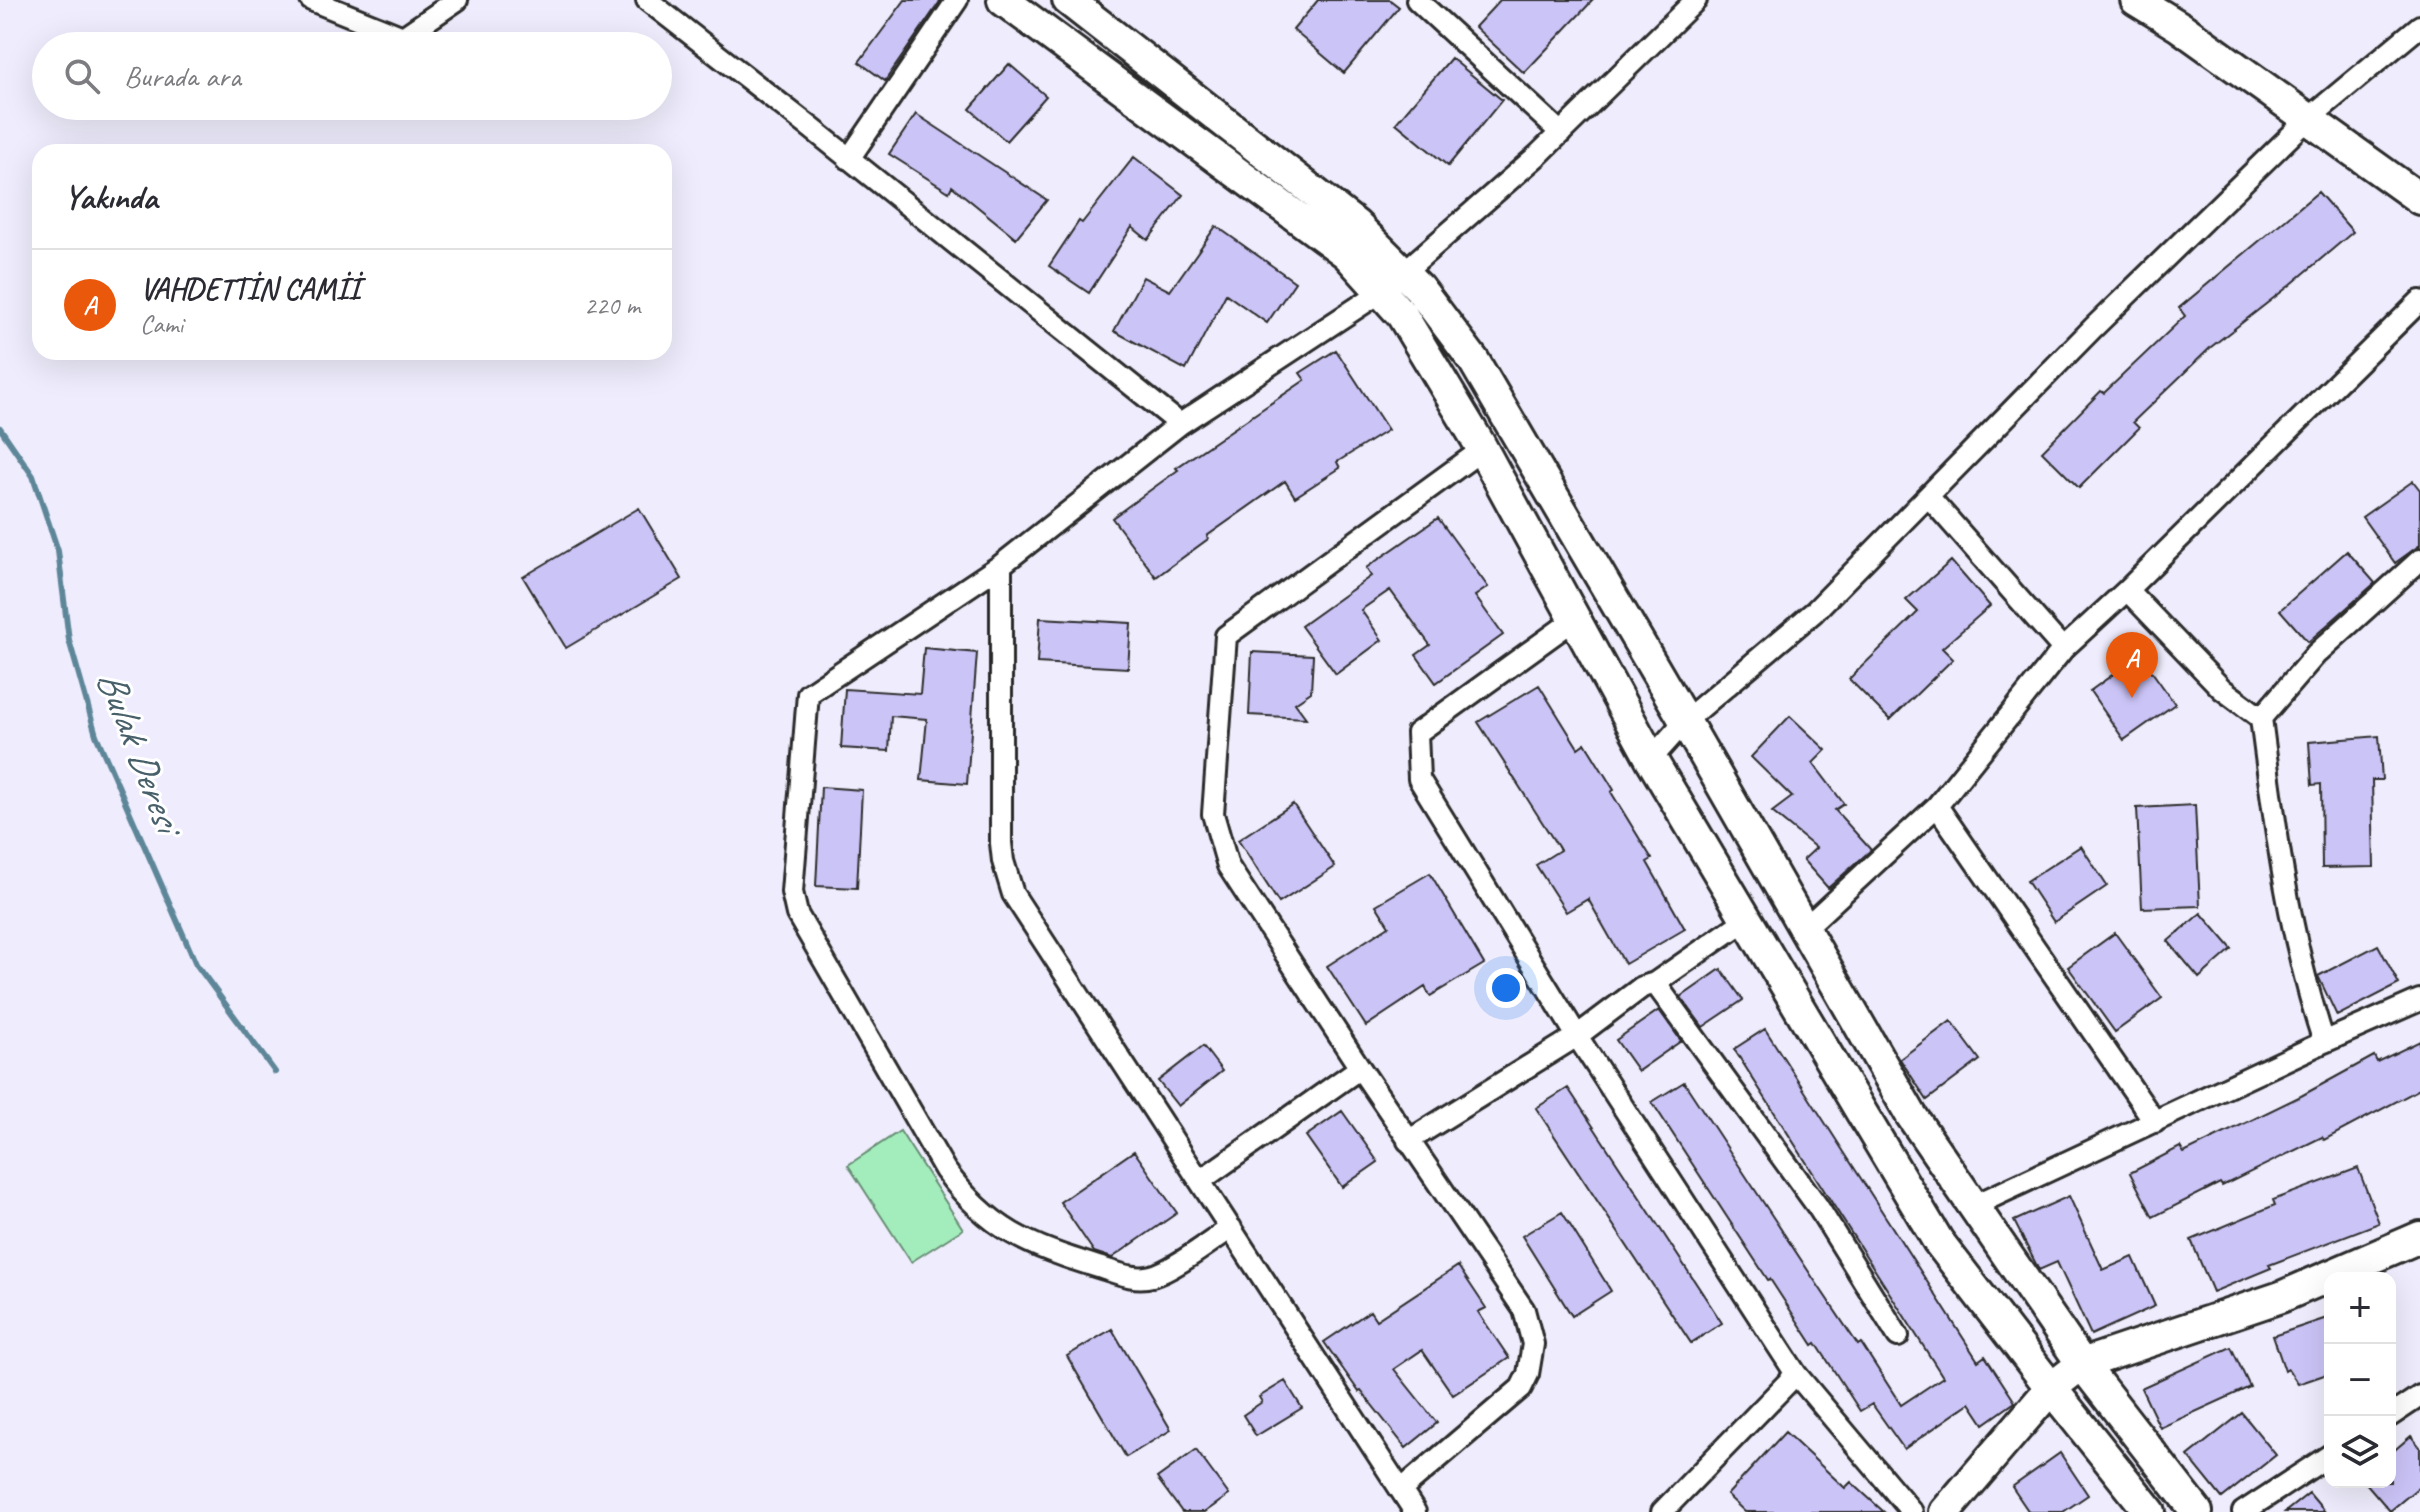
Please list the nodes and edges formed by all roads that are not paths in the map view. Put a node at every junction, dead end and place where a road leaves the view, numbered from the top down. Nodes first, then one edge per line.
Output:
1 (311, 0) edge
2 (457, 0) edge
3 (647, 0) edge
4 (957, 0) edge
5 (1003, 0) edge
6 (1068, 0) edge
7 (1417, 0) edge
8 (1696, 0) edge
9 (2136, 0) edge
10 (2420, 26) edge
11 (391, 32) edge
12 (410, 32) edge
13 (2308, 119) junction
14 (1561, 133) junction
15 (849, 159) junction
16 (2420, 199) edge
17 (1393, 283) junction
18 (2420, 301) edge
19 (1180, 424) junction
20 (1483, 449) junction
21 (1928, 496) junction
22 (2420, 560) edge
23 (1001, 565) junction
24 (2127, 590) junction
25 (1575, 619) junction
26 (2063, 649) junction
27 (2261, 718) junction
28 (1685, 721) junction
29 (1651, 759) junction
30 (1937, 806) junction
31 (1747, 919) junction
32 (1804, 929) junction
33 (1655, 983) junction
34 (2420, 1000) edge
35 (1577, 1036) junction
36 (2324, 1042) junction
37 (1360, 1068) junction
38 (2155, 1122) junction
39 (1408, 1141) junction
40 (1201, 1180) junction
41 (1973, 1206) junction
42 (1231, 1228) junction
43 (2420, 1237) edge
44 (1898, 1336) dead end
45 (2082, 1364) junction
46 (1796, 1374) junction
47 (2051, 1388) junction
48 (2420, 1396) edge
49 (2396, 1412) edge
50 (2324, 1459) edge
51 (1401, 1490) junction
52 (1415, 1512) edge
53 (1662, 1512) edge
54 (1912, 1512) edge
55 (1945, 1512) edge
56 (2150, 1512) edge
57 (2197, 1512) edge
58 (2243, 1512) edge

1 - 11 street
2 - 12 street
3 - 15 street
4 - 15 street
5 - 17 street
6 - 17 street
7 - 14 street
8 - 14 street
9 - 13 street
10 - 13 street
13 - 16 street
13 - 21 street
14 - 17 street
15 - 19 street
17 - 19 street
17 - 20 street
17 - 28 street
18 - 24 street
19 - 23 street
20 - 25 street
20 - 37 street
21 - 26 street
21 - 28 street
22 - 27 street
23 - 40 street
23 - 42 street
24 - 26 street
24 - 27 street
25 - 29 street
25 - 35 street
26 - 30 street
27 - 36 street
28 - 29 street
28 - 32 street
29 - 31 street
30 - 32 street
30 - 38 street
31 - 33 street
31 - 47 street
32 - 41 street
33 - 35 street
33 - 44 street
34 - 36 street
35 - 39 street
35 - 46 street
36 - 38 street
37 - 39 street
37 - 40 street
38 - 41 street
39 - 51 street
40 - 42 street
41 - 45 street
42 - 51 street
43 - 45 street
45 - 47 street
45 - 57 street
46 - 53 street
46 - 54 street
47 - 55 street
47 - 56 street
48 - 49 street
50 - 58 street
51 - 52 street

